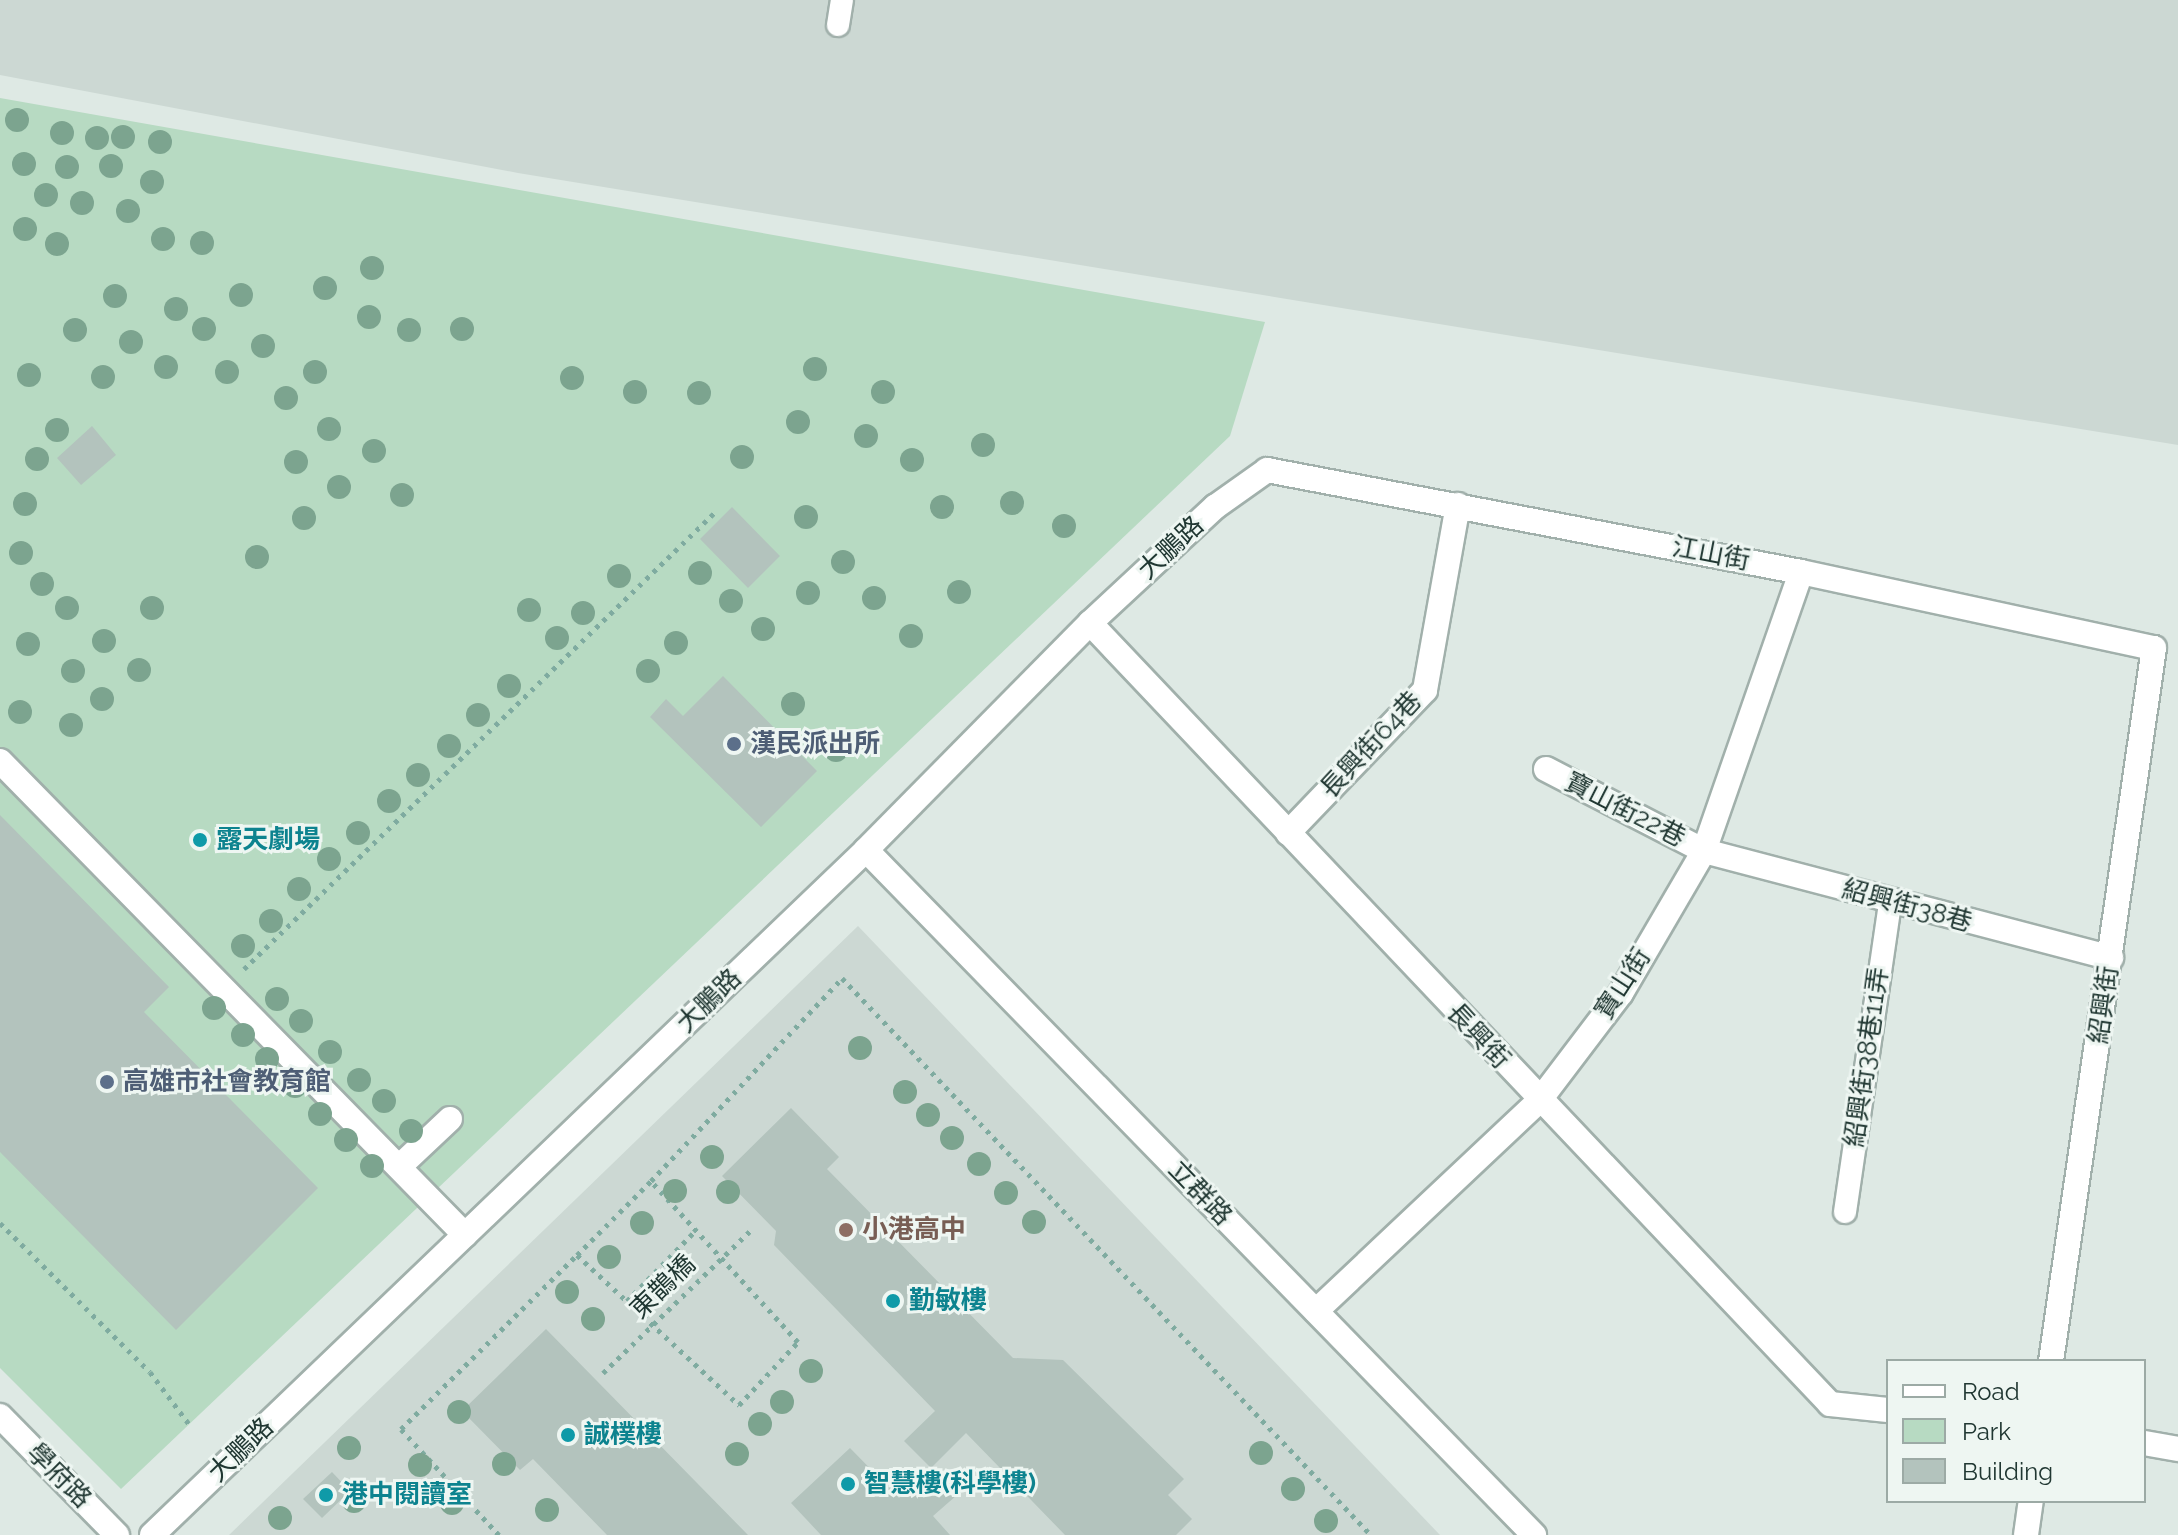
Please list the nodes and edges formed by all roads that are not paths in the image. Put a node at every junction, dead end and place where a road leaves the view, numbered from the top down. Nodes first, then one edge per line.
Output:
1 (842, 0) edge
2 (838, 25) dead end
3 (1267, 470) joint
4 (1458, 505) junction
5 (1801, 572) junction
6 (1090, 623) junction
7 (2154, 648) joint
8 (0, 761) edge
9 (1546, 769) dead end
10 (1288, 833) junction
11 (866, 850) junction
12 (1704, 851) junction
13 (1890, 902) junction
14 (2111, 958) junction
15 (1539, 1101) junction
16 (450, 1119) dead end
17 (399, 1167) junction
18 (1845, 1212) dead end
19 (465, 1235) junction
20 (1316, 1311) junction
21 (2051, 1359) edge
22 (1886, 1410) edge
23 (0, 1416) edge
24 (2146, 1443) edge
25 (2178, 1449) edge
26 (2031, 1503) edge
27 (117, 1535) edge
28 (152, 1535) edge
29 (1534, 1535) edge
30 (2026, 1535) edge

1 - 2 lane
3 - 4 street, 江山街
3 - 6 street, 大鵬路
4 - 5 street, 江山街
4 - 10 street, 長興街64巷
5 - 7 street, 江山街
5 - 12 street, 寶山街
6 - 10 street, 長興街
6 - 11 street, 大鵬路
7 - 14 street, 紹興街
8 - 17 street
9 - 12 street, 寶山街22巷
10 - 15 street, 長興街
11 - 19 street, 大鵬路
11 - 20 street, 立群路
12 - 13 street, 紹興街38巷
12 - 15 street, 寶山街
13 - 14 street, 紹興街38巷
13 - 18 lane, 紹興街38巷11弄
14 - 21 street, 紹興街
15 - 20 street, 寶山街
15 - 22 street, 長興街
16 - 17 street
17 - 19 street
19 - 28 street, 大鵬路
20 - 29 street, 立群路
23 - 27 street, 學府路
24 - 25 street
26 - 30 street

